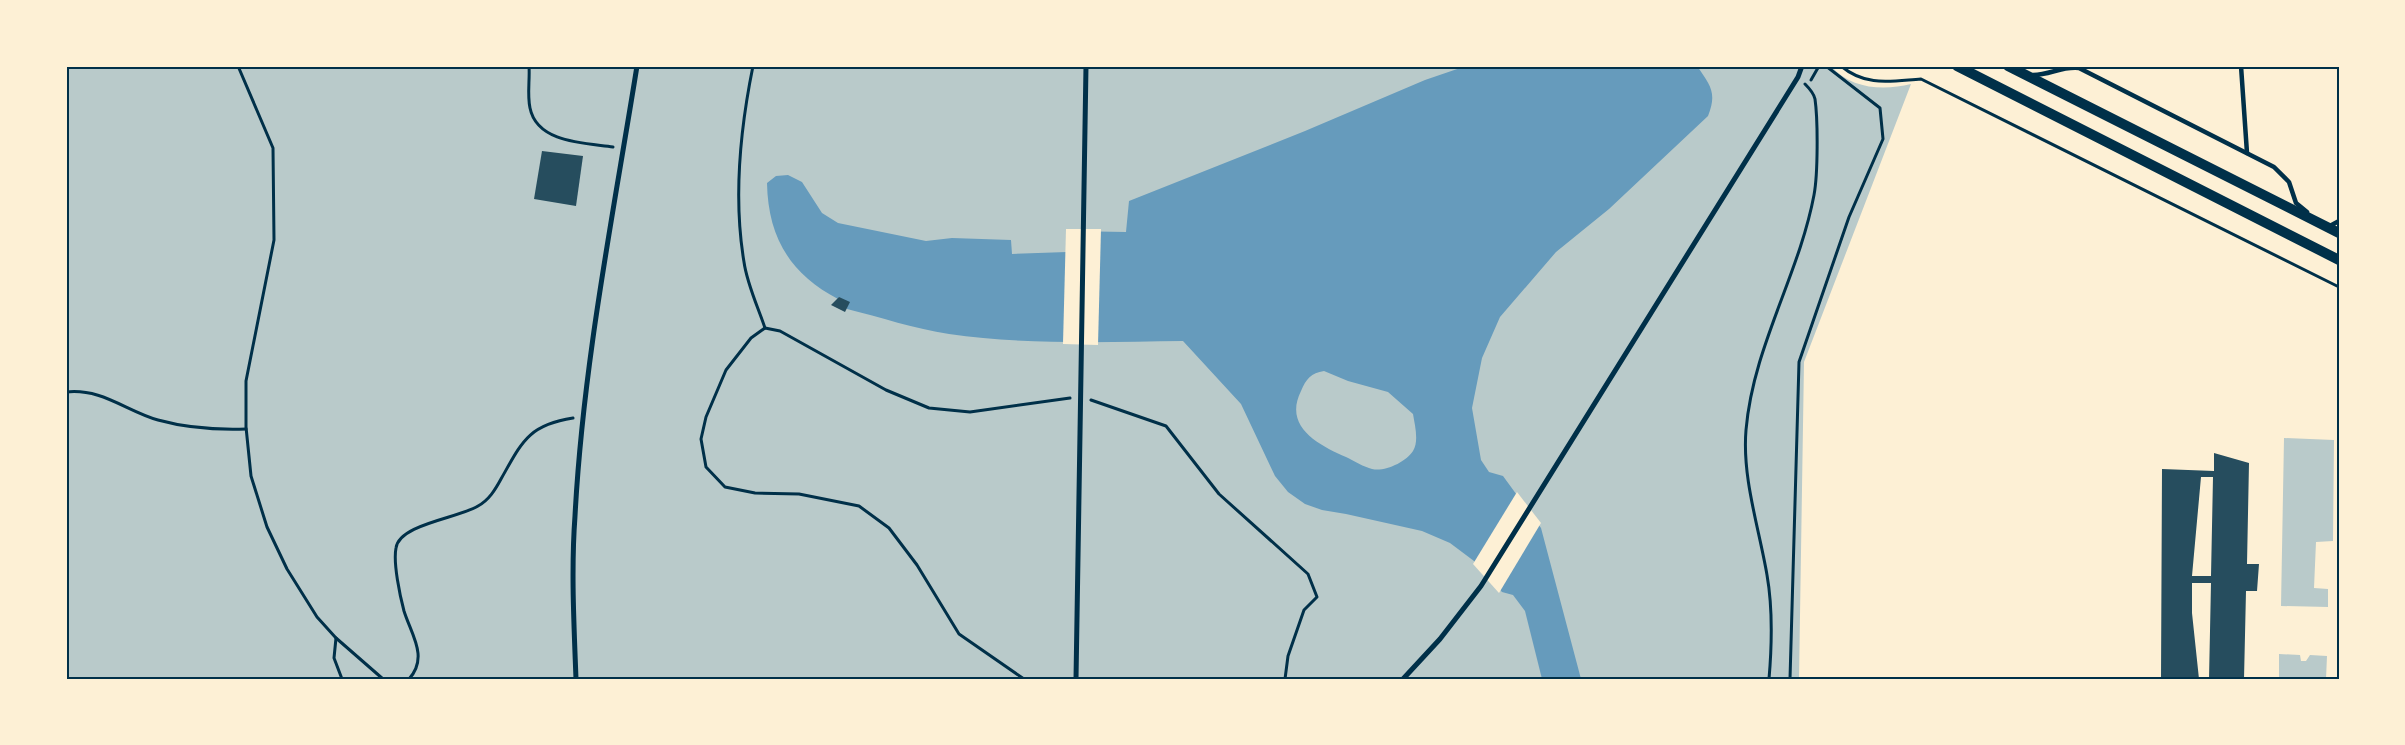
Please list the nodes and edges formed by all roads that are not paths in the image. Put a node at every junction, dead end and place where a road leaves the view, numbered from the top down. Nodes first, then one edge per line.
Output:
1 (637, 66) edge
2 (1086, 66) edge
3 (1802, 66) edge
4 (1957, 66) edge
5 (2008, 66) edge
6 (2241, 66) edge
7 (2025, 75) junction
8 (2247, 153) junction
9 (2339, 220) edge
10 (2323, 225) junction
11 (2339, 233) edge
12 (2339, 260) edge
13 (576, 679) edge
14 (1076, 679) edge
15 (1403, 679) edge

1 - 13 street
2 - 14 street
3 - 15 street
4 - 12 street
5 - 7 street
6 - 8 lane
7 - 8 lane
7 - 10 street
8 - 10 lane
9 - 10 lane
10 - 11 street

